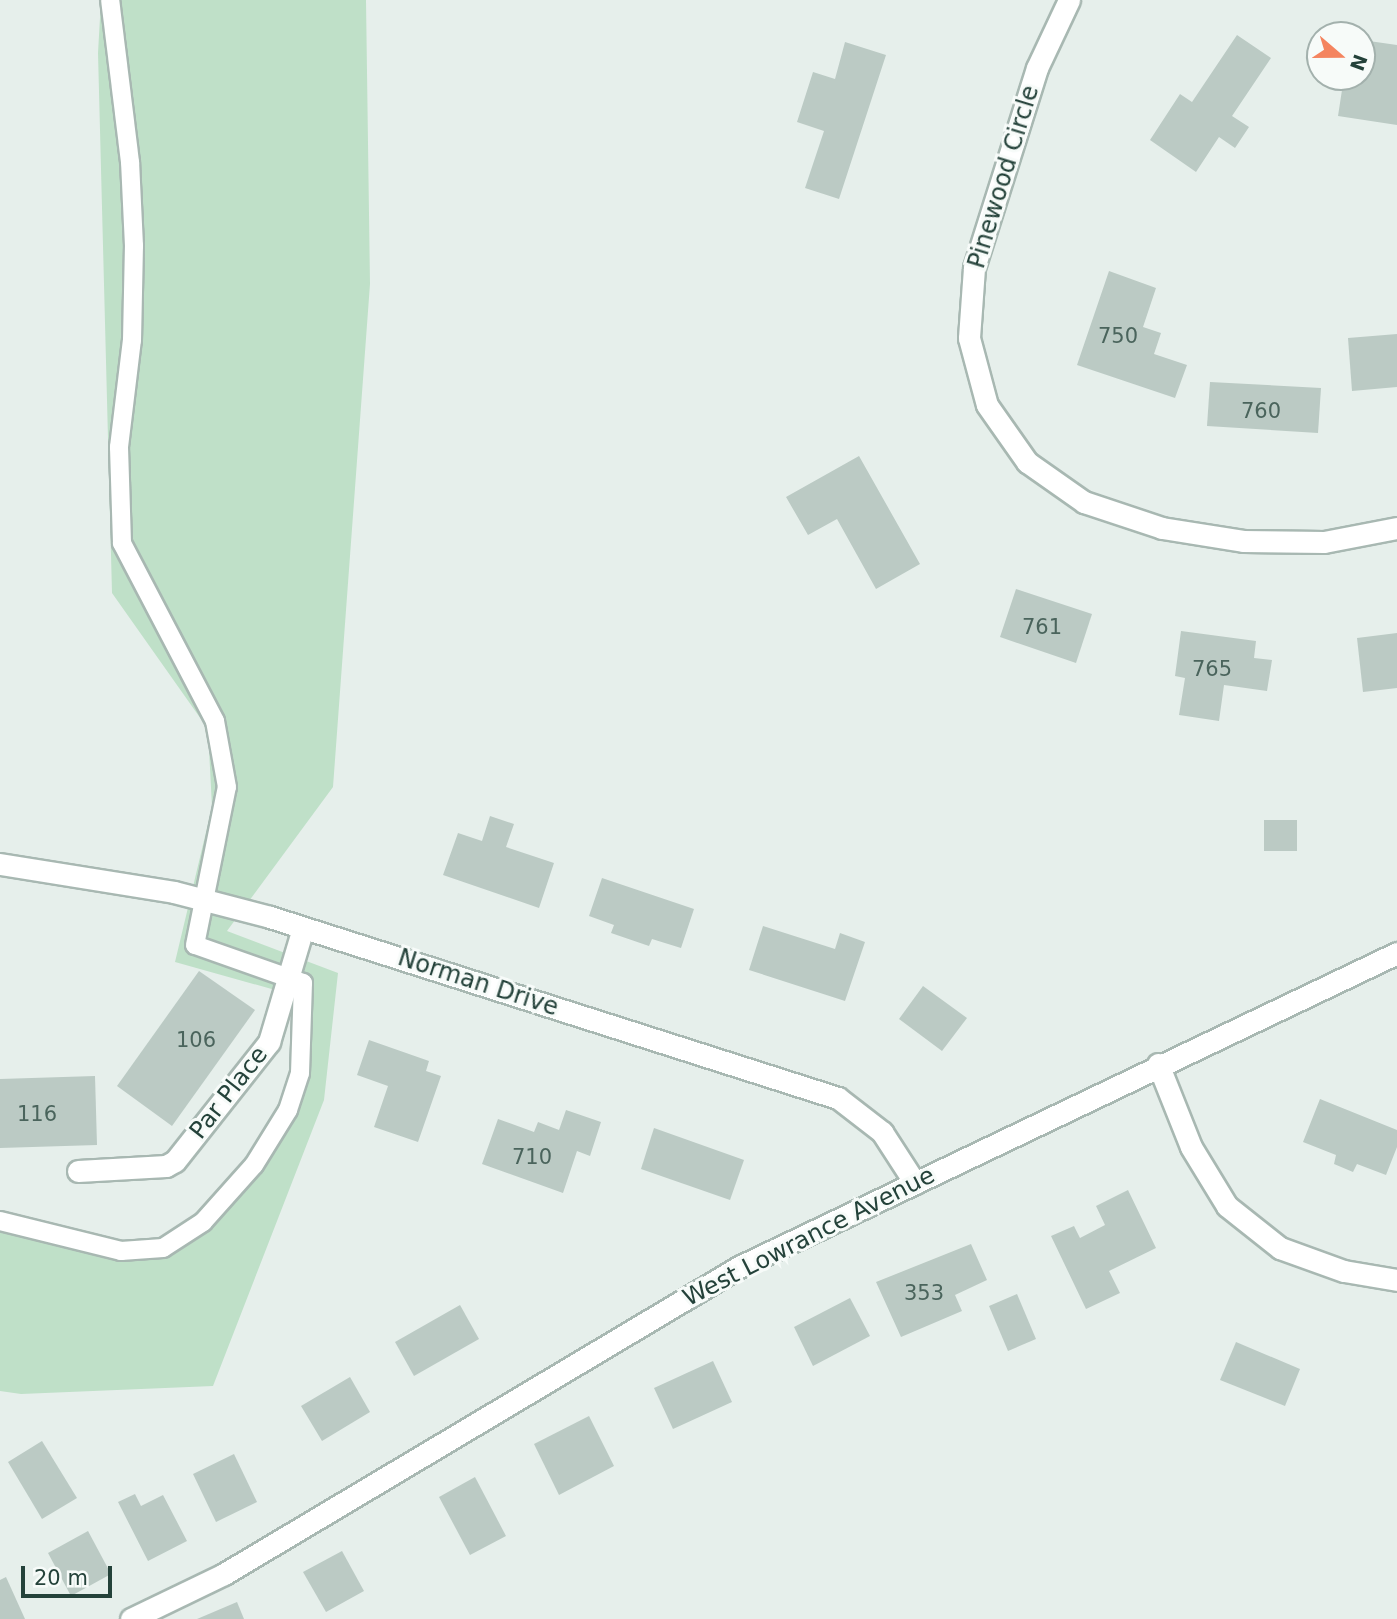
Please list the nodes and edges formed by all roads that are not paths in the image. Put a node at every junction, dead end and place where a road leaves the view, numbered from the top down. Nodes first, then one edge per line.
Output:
1 (110, 0) edge
2 (1069, 0) edge
3 (1397, 528) edge
4 (0, 864) edge
5 (205, 900) junction
6 (303, 928) junction
7 (1397, 953) edge
8 (289, 978) junction
9 (1158, 1065) junction
10 (78, 1171) dead end
11 (915, 1183) junction
12 (0, 1221) edge
13 (1397, 1280) edge
14 (131, 1619) edge

1 - 5 lane
2 - 3 street, Pinewood Circle
4 - 5 street, Norman Drive
5 - 6 street, Norman Drive
5 - 8 lane
6 - 8 street, Par Place
6 - 11 street, Norman Drive
7 - 9 street, West Lowrance Avenue
8 - 10 street, Par Place
8 - 12 lane
9 - 11 street, West Lowrance Avenue
9 - 13 street
11 - 14 street, West Lowrance Avenue

